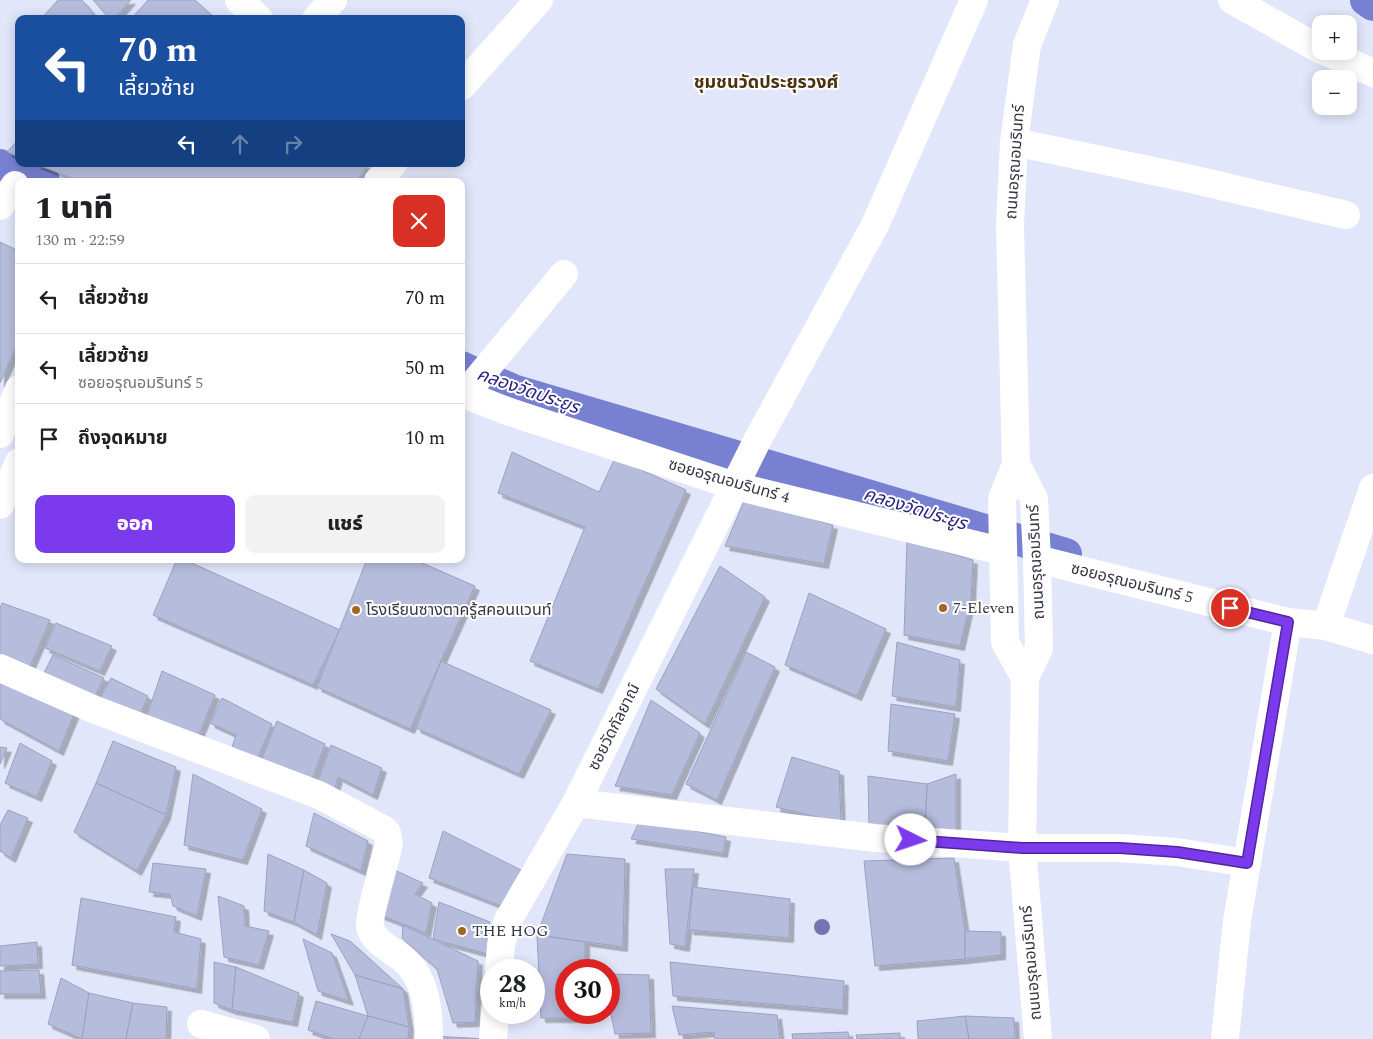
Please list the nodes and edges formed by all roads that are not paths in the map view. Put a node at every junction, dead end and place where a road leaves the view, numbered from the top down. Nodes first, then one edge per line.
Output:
1 (239, 0) edge
2 (333, 0) edge
3 (539, 0) edge
4 (974, 0) edge
5 (1045, 0) edge
6 (1232, 0) edge
7 (255, 15) edge
8 (320, 15) edge
9 (1312, 44) edge
10 (1345, 60) edge
11 (1373, 73) edge
12 (465, 82) edge
13 (1014, 142) junction
14 (390, 167) edge
15 (381, 178) edge
16 (1346, 215) dead end
17 (564, 274) dead end
18 (472, 384) edge
19 (15, 398) edge
20 (0, 434) edge
21 (1016, 464) junction
22 (15, 471) edge
23 (735, 486) junction
24 (1373, 488) edge
25 (0, 505) edge
26 (1001, 540) junction
27 (1037, 549) junction
28 (1288, 622) junction
29 (1326, 626) junction
30 (1373, 640) edge
31 (0, 668) edge
32 (1024, 678) junction
33 (576, 803) junction
34 (1022, 848) junction
35 (1247, 863) junction
36 (500, 959) edge
37 (201, 1024) dead end
38 (494, 1024) edge
39 (256, 1039) edge
40 (429, 1039) edge
41 (493, 1039) edge
42 (1038, 1039) edge
43 (1225, 1039) edge

1 - 7 street
2 - 8 street
3 - 12 street
4 - 23 street, ซอยวัดกัลยาณ์
5 - 13 street, ถนนอรุณอมรินทร์
6 - 9 street
10 - 11 street
13 - 16 street
13 - 21 street, ถนนอรุณอมรินทร์
14 - 15 street
17 - 18 street
18 - 23 street, ซอยอรุณอมรินทร์ 4
19 - 20 street
21 - 26 street
21 - 27 street, ถนนอรุณอมรินทร์
22 - 25 street
23 - 26 street, ซอยอรุณอมรินทร์ 4
23 - 33 street, ซอยวัดกัลยาณ์
24 - 29 street
26 - 32 street
27 - 28 street, ซอยอรุณอมรินทร์ 5
27 - 32 street, ถนนอรุณอมรินทร์
28 - 29 street, ซอยอรุณอมรินทร์ 5
28 - 35 street
29 - 30 street, ซอยอรุณอมรินทร์ 5
31 - 40 street
32 - 34 street, ถนนอรุณอมรินทร์
33 - 34 street
33 - 36 street, ซอยวัดกัลยาณ์
34 - 35 street
34 - 42 street, ถนนอรุณอมรินทร์
35 - 43 street
37 - 39 street
38 - 41 street

